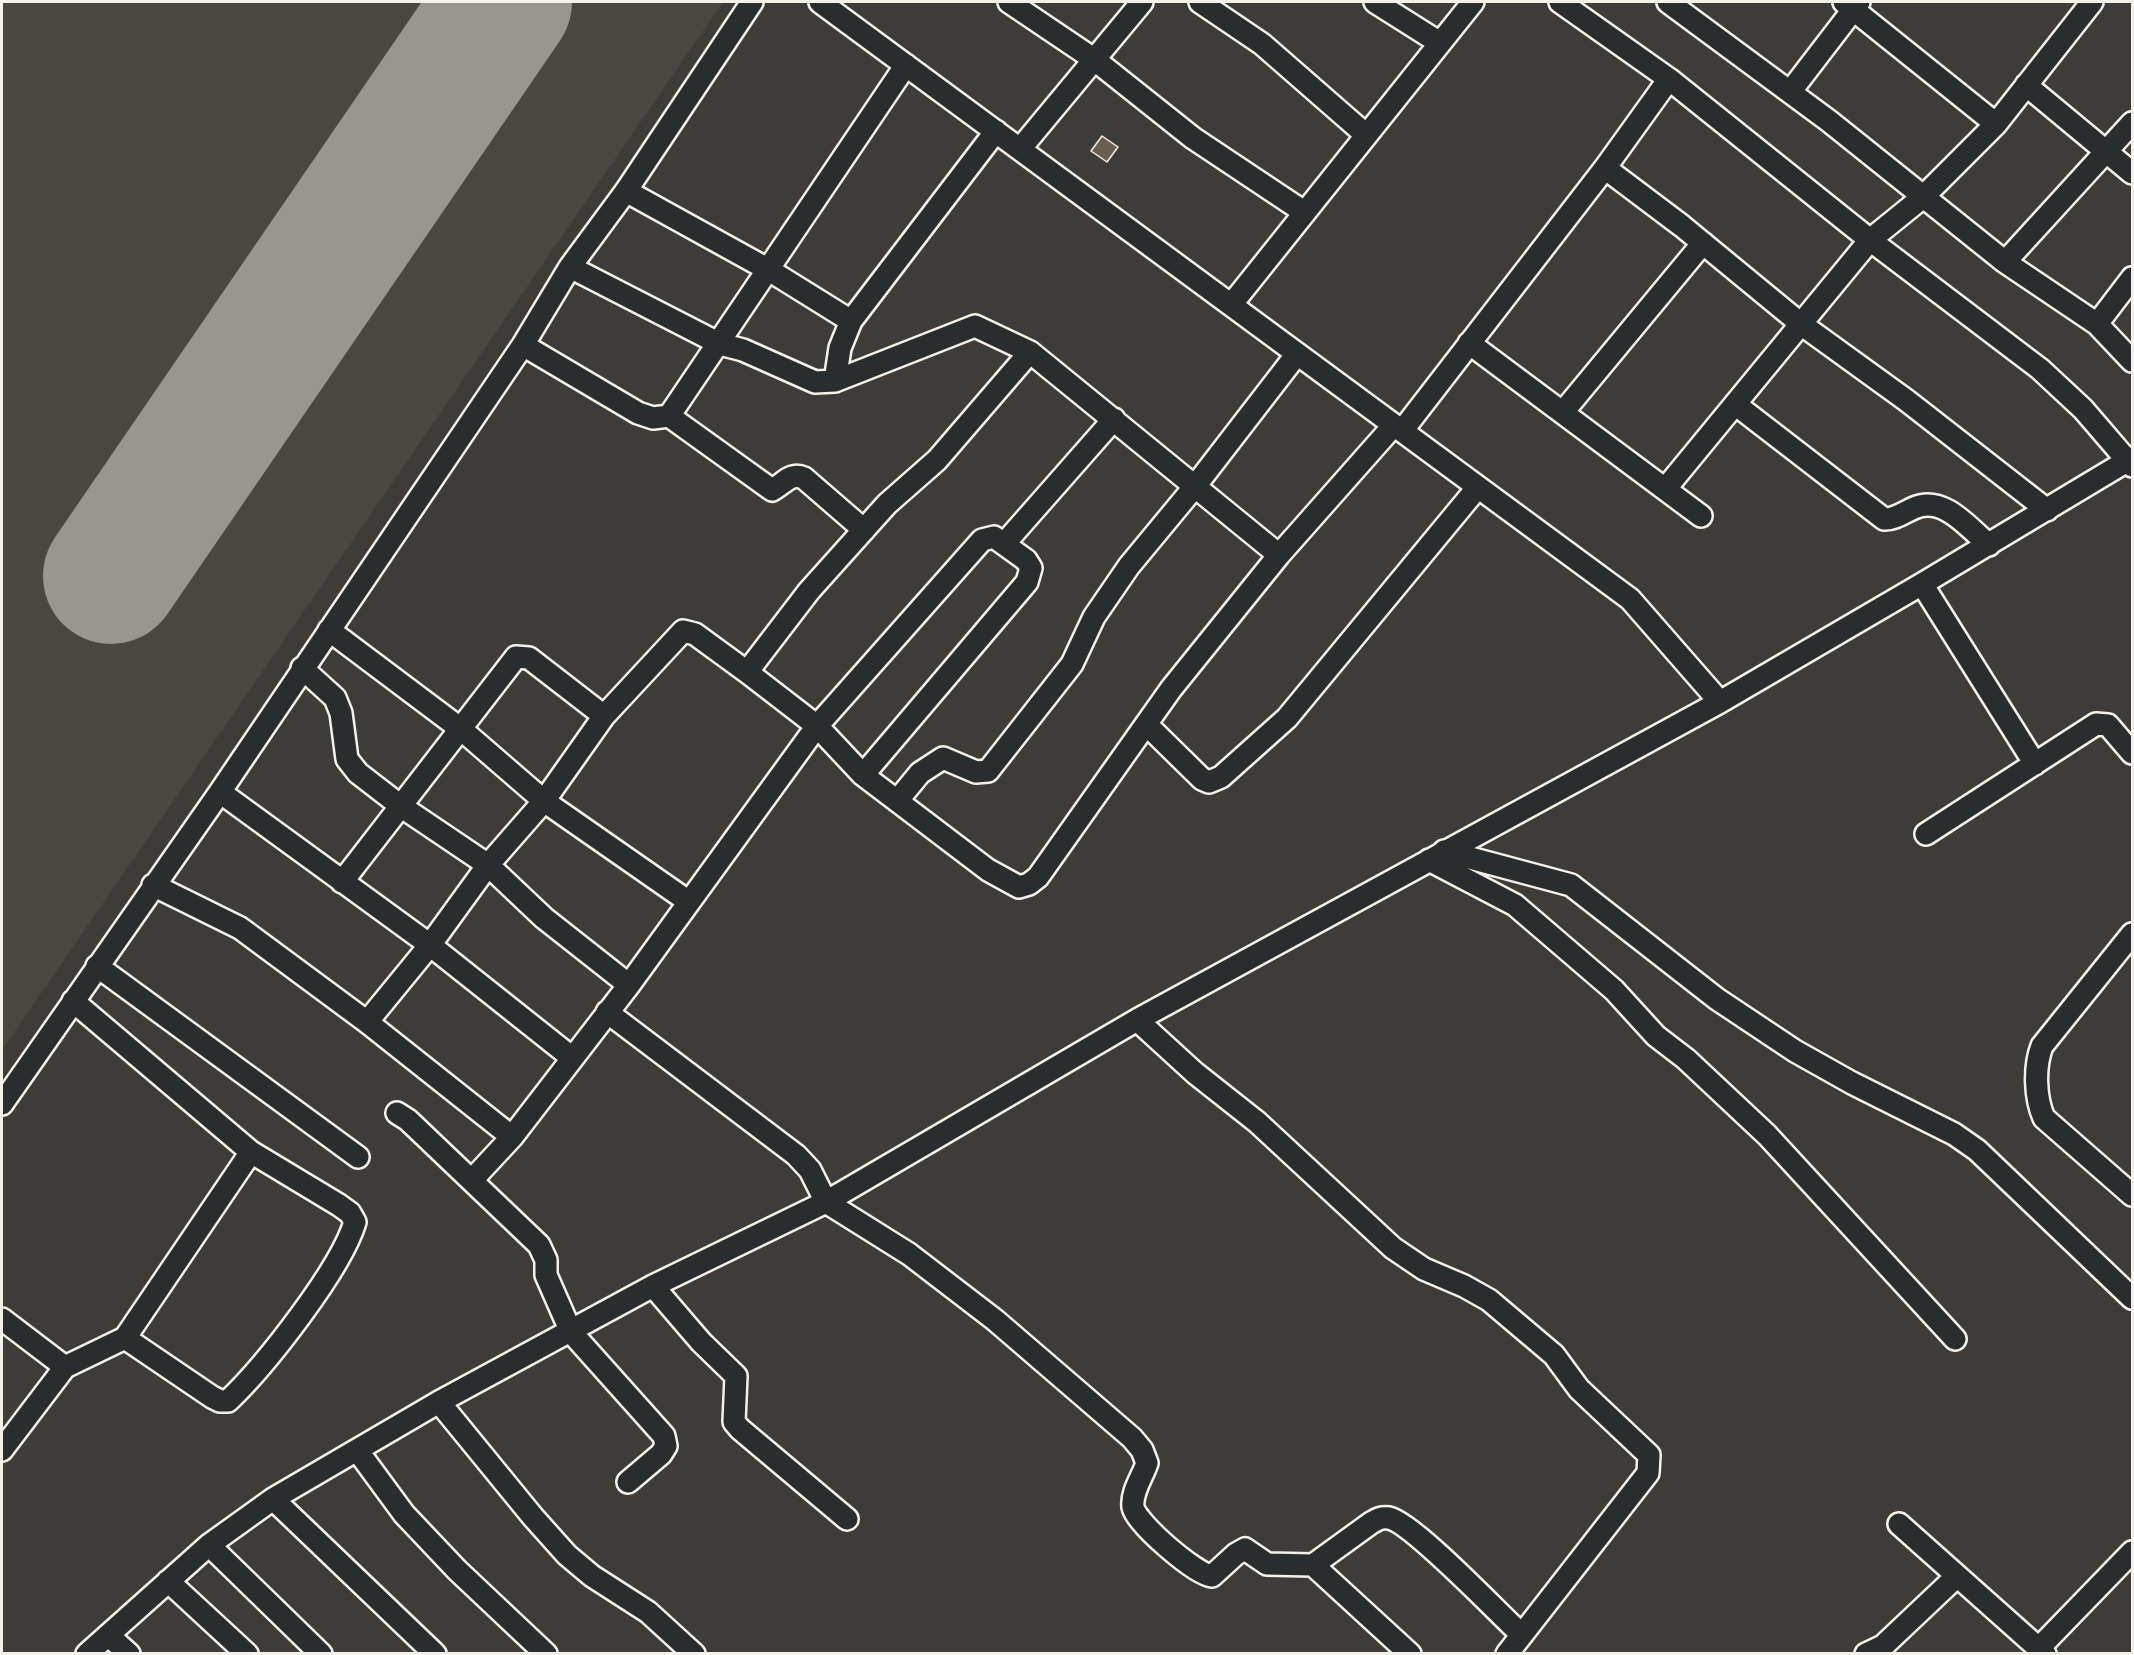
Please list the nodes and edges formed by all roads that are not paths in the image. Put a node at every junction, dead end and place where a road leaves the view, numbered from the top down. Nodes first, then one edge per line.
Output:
1 (752, 2) edge
2 (820, 2) edge
3 (1009, 2) edge
4 (1142, 2) edge
5 (1200, 2) edge
6 (1375, 2) edge
7 (1473, 2) edge
8 (1560, 2) edge
9 (1668, 2) edge
10 (2092, 2) edge
11 (1853, 4) edge
12 (1440, 43) junction
13 (1095, 60) junction
14 (906, 65) junction
15 (1669, 79) junction
16 (2026, 85) junction
17 (1790, 92) junction
18 (2133, 123) edge
19 (1996, 124) junction
20 (996, 131) junction
21 (1365, 134) junction
22 (1020, 149) junction
23 (2107, 151) junction
24 (1605, 168) junction
25 (2133, 173) edge
26 (626, 191) junction
27 (1923, 197) junction
28 (1304, 212) junction
29 (1870, 240) junction
30 (1703, 243) junction
31 (2005, 262) junction
32 (570, 267) junction
33 (769, 270) junction
34 (2133, 278) edge
35 (1231, 305) junction
36 (851, 321) junction
37 (1801, 324) junction
38 (2097, 324) junction
39 (1469, 343) junction
40 (720, 344) junction
41 (523, 345) junction
42 (1030, 352) junction
43 (1297, 354) junction
44 (2133, 361) edge
45 (835, 381) junction
46 (1735, 404) junction
47 (1563, 412) junction
48 (669, 416) junction
49 (1114, 419) junction
50 (1398, 428) junction
51 (2131, 461) edge
52 (1196, 485) junction
53 (1478, 487) junction
54 (1666, 488) junction
55 (2047, 510) junction
56 (1701, 516) dead end
57 (864, 530) junction
58 (1004, 544) junction
59 (1989, 545) junction
60 (1279, 555) junction
61 (1922, 584) junction
62 (329, 630) junction
63 (302, 669) junction
64 (747, 672) junction
65 (1720, 702) junction
66 (604, 716) junction
67 (1146, 724) junction
68 (817, 726) junction
69 (462, 730) junction
70 (2133, 753) edge
71 (2035, 764) junction
72 (863, 775) junction
73 (220, 792) junction
74 (544, 801) junction
75 (897, 801) junction
76 (402, 807) junction
77 (1926, 834) dead end
78 (1436, 856) junction
79 (488, 865) junction
80 (342, 882) junction
81 (153, 885) junction
82 (689, 902) junction
83 (2133, 934) edge
84 (430, 945) junction
85 (97, 966) junction
86 (629, 985) junction
87 (73, 1001) junction
88 (607, 1012) junction
89 (1137, 1020) junction
90 (367, 1022) junction
91 (571, 1057) junction
92 (2, 1104) edge
93 (397, 1113) dead end
94 (512, 1137) junction
95 (251, 1152) junction
96 (358, 1157) dead end
97 (472, 1180) junction
98 (2133, 1195) edge
99 (826, 1202) junction
100 (653, 1286) junction
101 (2133, 1298) edge
102 (2, 1319) edge
103 (571, 1332) junction
104 (125, 1338) junction
105 (1955, 1339) dead end
106 (65, 1367) junction
107 (439, 1402) junction
108 (2, 1450) edge
109 (357, 1450) junction
110 (628, 1482) dead end
111 (273, 1499) junction
112 (847, 1519) dead end
113 (1899, 1524) dead end
114 (209, 1545) junction
115 (2133, 1552) edge
116 (1312, 1565) junction
117 (1957, 1576) junction
118 (168, 1581) junction
119 (108, 1635) junction
120 (1522, 1635) junction
121 (2042, 1651) edge
122 (87, 1653) edge
123 (129, 1653) edge
124 (247, 1653) edge
125 (321, 1653) edge
126 (435, 1653) edge
127 (546, 1653) edge
128 (694, 1653) edge
129 (1410, 1653) edge
130 (1507, 1653) edge
131 (1866, 1653) edge

1 - 26 street
2 - 14 street
3 - 13 street
4 - 13 street
5 - 21 street
6 - 12 street
7 - 12 street
8 - 15 street
9 - 17 street
10 - 16 street
11 - 17 street
11 - 19 street
12 - 21 street
13 - 22 street
13 - 28 street
14 - 20 street
14 - 33 street
15 - 24 street
15 - 29 street
16 - 19 street
16 - 23 street
17 - 27 street
18 - 23 street
19 - 27 street
20 - 22 street
20 - 36 street
21 - 28 street
22 - 35 street
23 - 25 street
23 - 31 street
24 - 30 street
24 - 39 street
26 - 32 street
26 - 33 street
27 - 29 street
27 - 31 street
28 - 35 street
29 - 37 street
29 - 51 street
30 - 37 street
30 - 47 street
31 - 38 street
32 - 40 street
32 - 41 street
33 - 36 street
33 - 40 street
34 - 38 street
35 - 43 street
36 - 45 street
37 - 46 street
37 - 55 street
38 - 44 street
39 - 47 street
39 - 50 street
40 - 45 street
40 - 48 street
41 - 48 street
41 - 62 street
42 - 45 street
42 - 49 street
42 - 57 street
43 - 50 street
43 - 52 street
46 - 54 street
46 - 59 street
47 - 54 street
48 - 57 street
49 - 52 street
49 - 58 street
50 - 53 street
50 - 60 street
51 - 55 street
52 - 60 street
52 - 75 street
53 - 65 street
53 - 67 street
54 - 56 street
55 - 59 street
57 - 64 street
58 - 68 street
58 - 72 street
59 - 61 street
60 - 67 street
61 - 65 street
61 - 71 street
62 - 63 street
62 - 69 street
63 - 73 street
63 - 76 street
64 - 66 street
64 - 68 street
65 - 78 street
66 - 69 street
66 - 74 street
67 - 75 street
68 - 72 street
68 - 82 street
69 - 74 street
69 - 76 street
70 - 71 street
71 - 77 street
72 - 75 street
73 - 80 street
73 - 81 street
74 - 79 street
74 - 82 street
76 - 79 street
76 - 80 street
78 - 89 street
78 - 101 street
78 - 105 street
79 - 84 street
79 - 86 street
80 - 84 street
81 - 85 street
81 - 90 street
82 - 86 street
83 - 98 street
84 - 90 street
84 - 91 street
85 - 87 street
85 - 96 street
86 - 88 street
87 - 92 street
87 - 95 street
88 - 91 street
88 - 99 street
89 - 99 street
89 - 120 street
90 - 94 street
91 - 94 street
93 - 97 street
94 - 97 street
95 - 104 street
95 - 104 street
97 - 103 street
99 - 100 street
99 - 116 street
100 - 103 street
100 - 112 street
102 - 106 street
103 - 107 street
103 - 110 street
104 - 106 street
106 - 108 street
107 - 109 street
107 - 128 street
109 - 111 street
109 - 127 street
111 - 114 street
111 - 126 street
113 - 117 street
114 - 118 street
114 - 125 street
115 - 121 street
116 - 120 street
116 - 129 street
117 - 121 street
117 - 131 street
118 - 119 street
118 - 124 street
119 - 122 street
119 - 123 street
120 - 130 street

